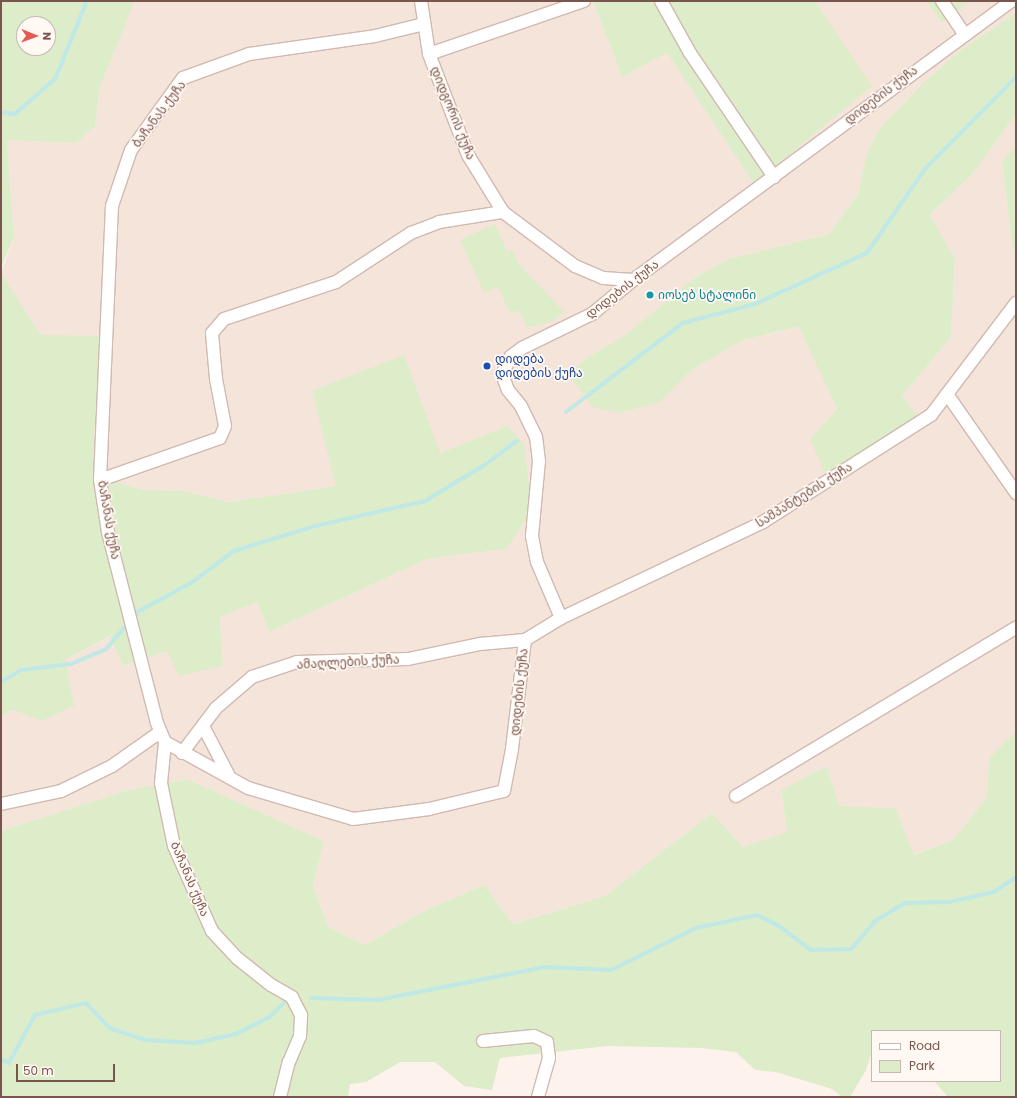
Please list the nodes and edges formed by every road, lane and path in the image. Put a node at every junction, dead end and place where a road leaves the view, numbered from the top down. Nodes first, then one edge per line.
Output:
1 (421, 1) edge
2 (584, 1) edge
3 (661, 1) edge
4 (942, 1) edge
5 (1011, 1) edge
6 (424, 24) junction
7 (964, 34) junction
8 (429, 54) junction
9 (774, 177) junction
10 (502, 212) junction
11 (632, 280) junction
12 (1016, 303) edge
13 (947, 394) junction
14 (100, 480) junction
15 (1016, 492) edge
16 (561, 618) junction
17 (1016, 628) edge
18 (525, 640) junction
19 (203, 726) junction
20 (162, 737) junction
21 (182, 753) junction
22 (229, 776) junction
23 (736, 796) dead end
24 (1, 804) edge
25 (484, 1041) dead end
26 (280, 1097) edge
27 (538, 1097) edge

1 - 6 street, დიდგორის ქუჩა
2 - 8 street
3 - 9 street
4 - 7 street
5 - 7 street, დიდების ქუჩა
6 - 8 street, დიდგორის ქუჩა
6 - 14 street, ბაჩანას ქუჩა
7 - 9 street, დიდების ქუჩა
8 - 10 street, დიდგორის ქუჩა
9 - 11 street, დიდების ქუჩა
10 - 11 street, დიდგორის ქუჩა
10 - 14 street
11 - 16 street, დიდების ქუჩა
12 - 13 street, სამპანტების ქუჩა
13 - 15 street
13 - 16 street, სამპანტების ქუჩა
14 - 20 street, ბაჩანას ქუჩა
16 - 18 street, დიდების ქუჩა
17 - 23 street
18 - 19 street, ამაღლების ქუჩა
18 - 22 street, დიდების ქუჩა
19 - 21 street, ამაღლების ქუჩა
19 - 22 street
20 - 21 street
20 - 24 street
20 - 26 street, ბაჩანას ქუჩა
21 - 22 street
25 - 27 street

